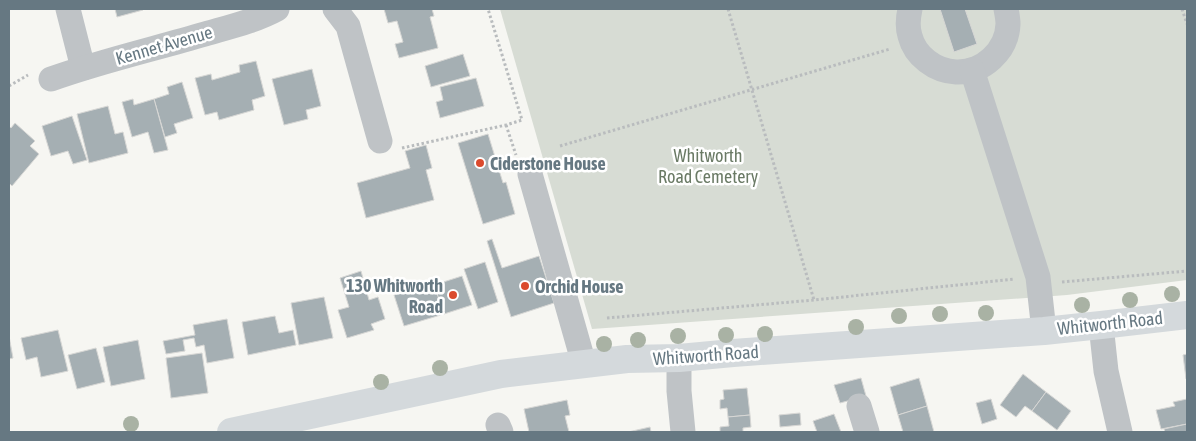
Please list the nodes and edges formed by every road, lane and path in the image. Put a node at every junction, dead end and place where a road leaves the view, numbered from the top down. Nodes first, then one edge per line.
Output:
1 (68, 9) edge
2 (277, 9) edge
3 (335, 9) edge
4 (488, 9) edge
5 (728, 9) edge
6 (910, 9) edge
7 (1006, 9) edge
8 (1182, 9) edge
9 (1187, 24) edge
10 (913, 42) junction
11 (83, 68) junction
12 (972, 70) junction
13 (51, 79) dead end
14 (753, 89) junction
15 (380, 141) joint
16 (560, 146) dead end
17 (530, 174) dead end
18 (1187, 271) edge
19 (1039, 280) junction
20 (814, 300) junction
21 (1187, 315) edge
22 (607, 318) dead end
23 (1100, 325) junction
24 (1044, 331) junction
25 (679, 358) junction
26 (584, 364) junction
27 (859, 406) dead end
28 (231, 432) edge
29 (683, 432) edge
30 (867, 432) edge
31 (1120, 432) edge

1 - 11 street
2 - 11 street, Kennet Avenue
3 - 15 street
4 - 15 path
5 - 14 path
6 - 10 street
7 - 12 street
8 - 9 path
10 - 12 street
10 - 14 path
11 - 13 street, Kennet Avenue
12 - 19 street
14 - 16 path
14 - 20 path
17 - 26 street
18 - 19 path
19 - 20 path
19 - 24 street
20 - 22 path
21 - 23 main road, Whitworth Road
23 - 24 main road, Whitworth Road
23 - 31 street
24 - 25 main road, Whitworth Road
25 - 26 main road, Whitworth Road
25 - 29 street
26 - 28 main road, Whitworth Road
27 - 30 street

